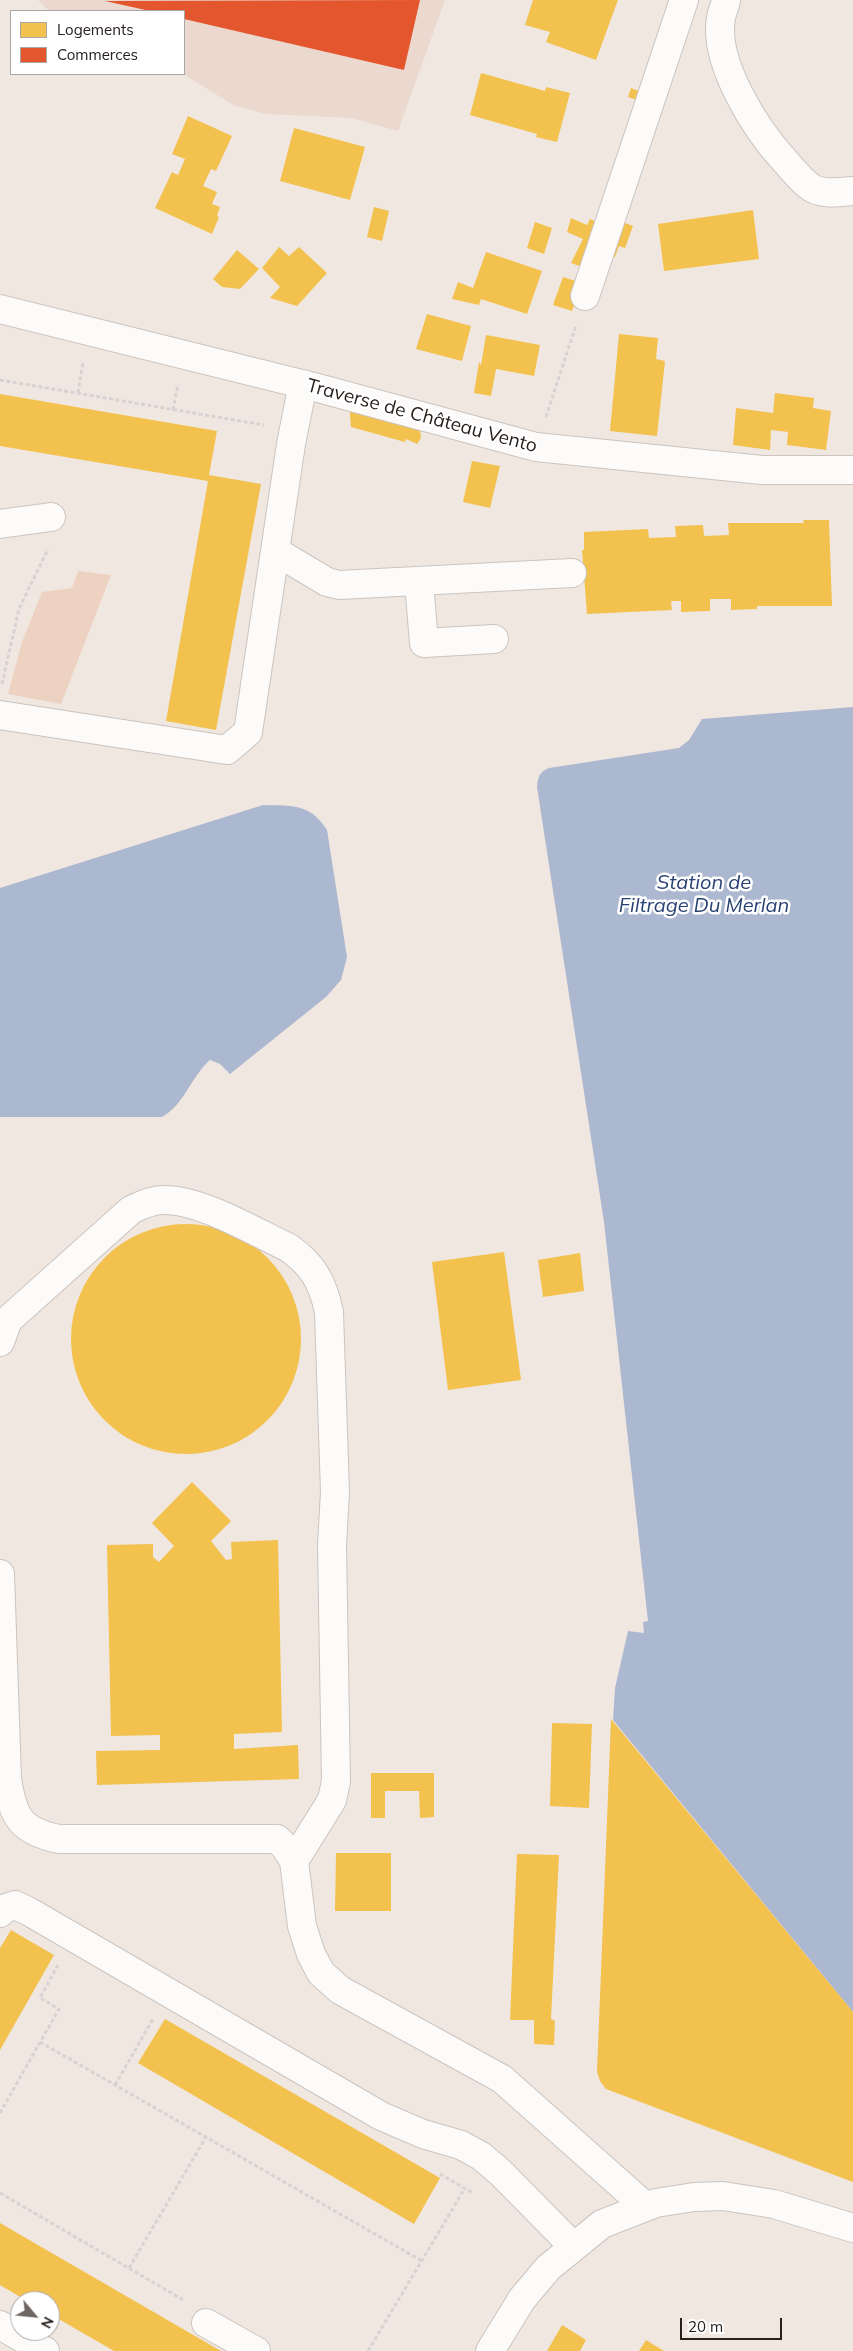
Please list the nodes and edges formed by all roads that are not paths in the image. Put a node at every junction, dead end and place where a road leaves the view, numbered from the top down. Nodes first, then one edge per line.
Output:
1 (684, 0) edge
2 (726, 0) edge
3 (853, 191) edge
4 (585, 296) road end
5 (0, 308) edge
6 (303, 384) junction
7 (853, 470) edge
8 (52, 517) road end
9 (0, 524) edge
10 (275, 551) junction
11 (572, 573) dead end
12 (419, 582) junction
13 (494, 639) dead end
14 (0, 715) edge
15 (0, 1342) edge
16 (0, 1574) edge
17 (294, 1861) junction
18 (0, 1914) edge
19 (646, 2207) junction
20 (853, 2228) edge
21 (573, 2246) junction
22 (206, 2323) road end
23 (0, 2325) edge
24 (45, 2351) edge
25 (256, 2351) edge
26 (490, 2351) edge

1 - 4 street
2 - 3 street
5 - 6 street, Traverse de Château Vento
6 - 7 street, Traverse de Château Vento
6 - 10 street
8 - 9 street
10 - 12 street
10 - 14 street
11 - 12 street
12 - 13 street
15 - 17 street
16 - 17 street
17 - 19 street
18 - 21 street
19 - 20 street
19 - 21 street
21 - 26 street
22 - 25 street
23 - 24 street

